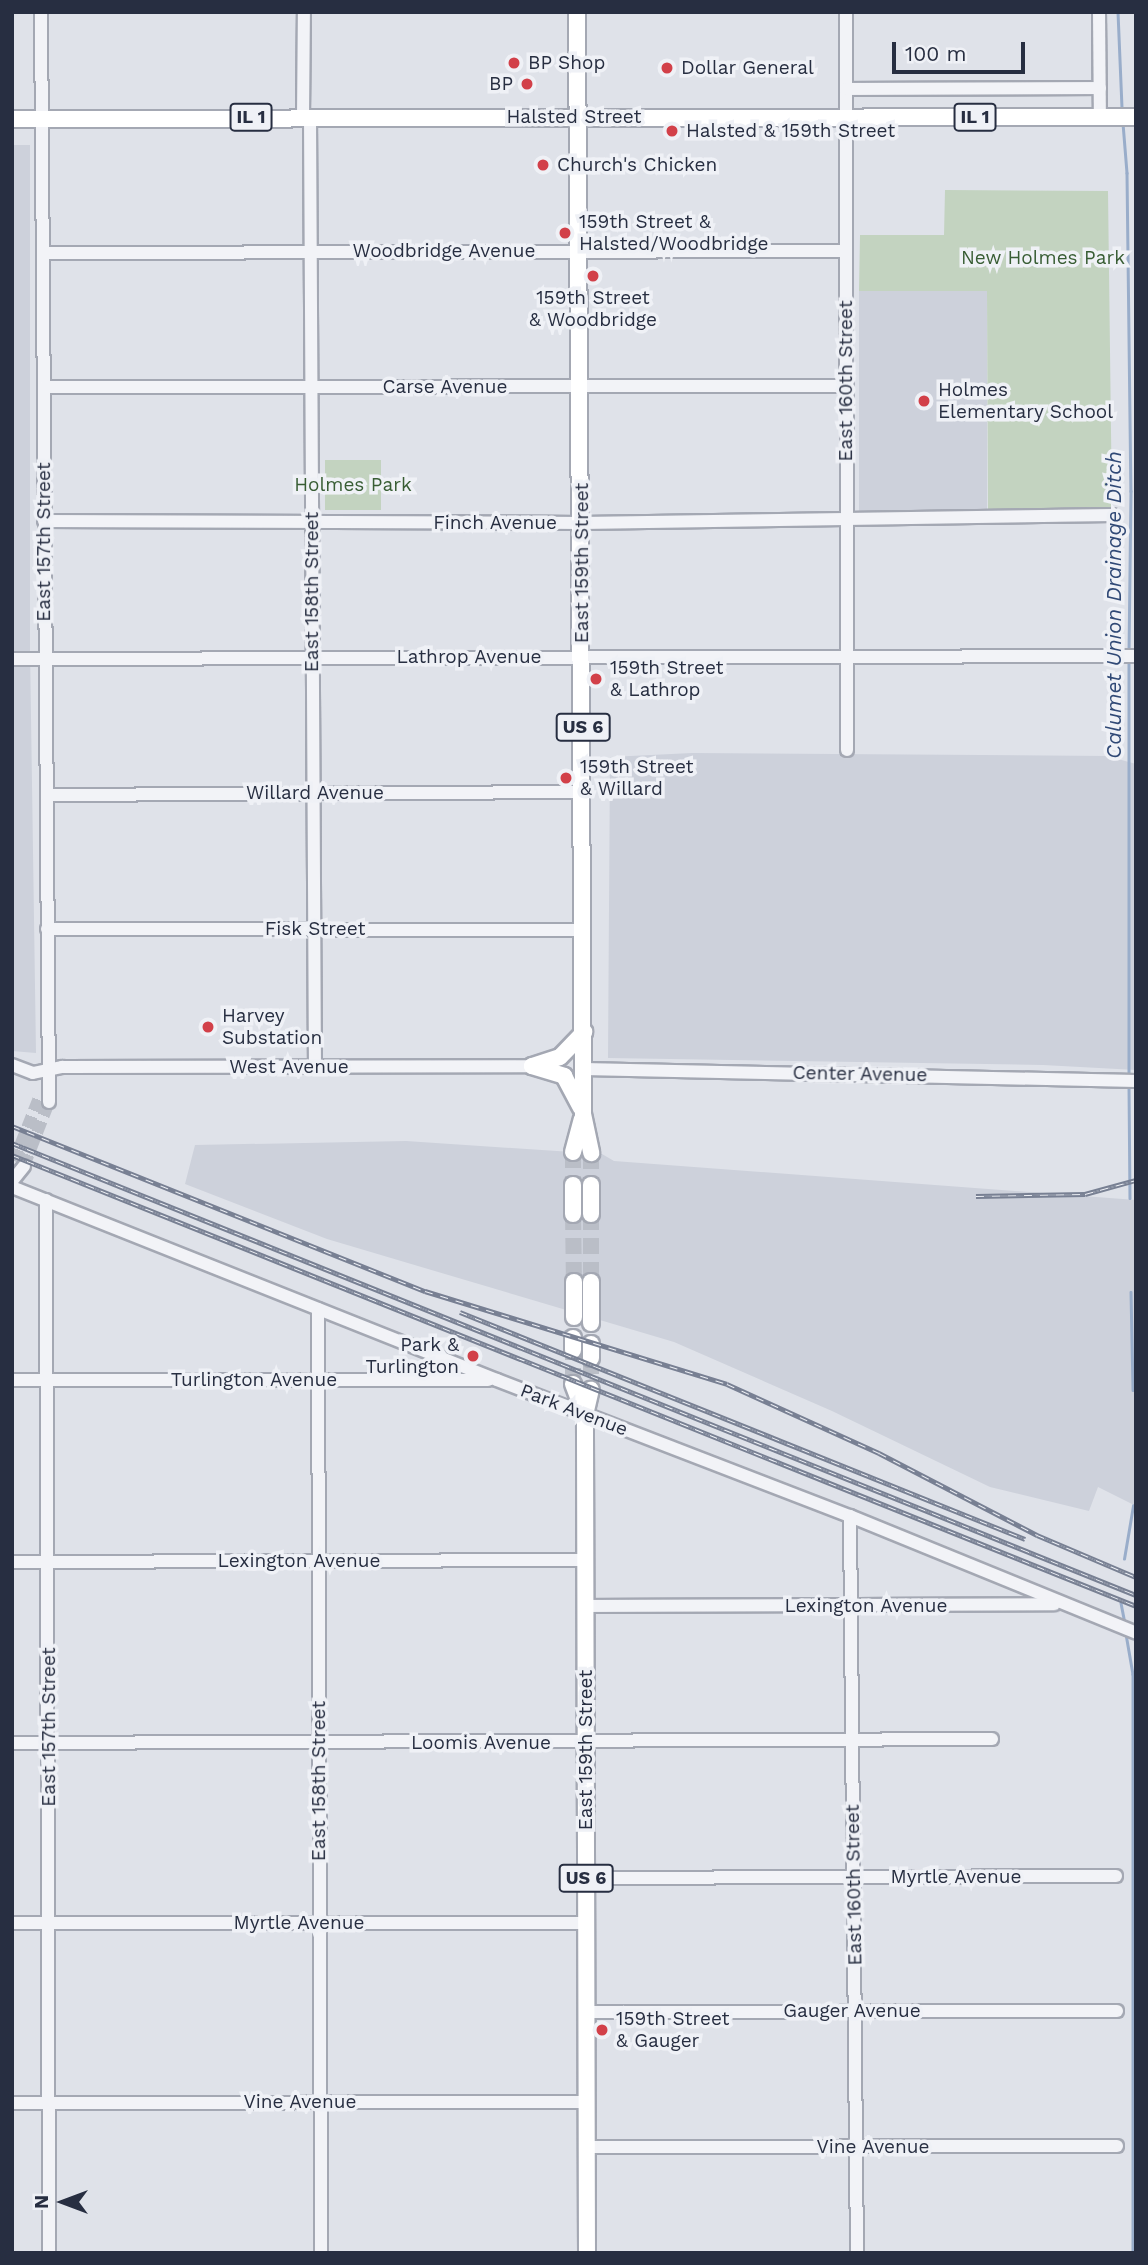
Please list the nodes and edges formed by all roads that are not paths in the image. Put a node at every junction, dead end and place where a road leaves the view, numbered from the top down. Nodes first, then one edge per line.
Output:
1 (41, 12) edge
2 (304, 12) edge
3 (578, 12) edge
4 (845, 12) edge
5 (1099, 12) edge
6 (1100, 88) junction
7 (846, 89) junction
8 (306, 117) junction
9 (578, 117) junction
10 (846, 117) junction
11 (1100, 117) junction
12 (1136, 117) edge
13 (41, 118) junction
14 (12, 119) edge
15 (579, 251) junction
16 (846, 251) junction
17 (310, 252) junction
18 (43, 253) junction
19 (846, 386) junction
20 (44, 387) junction
21 (310, 387) junction
22 (581, 388) junction
23 (1113, 515) dead end
24 (846, 519) junction
25 (44, 521) junction
26 (312, 522) junction
27 (582, 523) junction
28 (846, 656) junction
29 (1136, 656) edge
30 (582, 657) junction
31 (312, 658) junction
32 (12, 659) edge
33 (45, 659) junction
34 (847, 750) dead end
35 (583, 792) junction
36 (313, 793) junction
37 (47, 794) junction
38 (47, 929) junction
39 (314, 929) junction
40 (583, 930) junction
41 (584, 1031) junction
42 (12, 1065) edge
43 (315, 1066) junction
44 (532, 1066) junction
45 (583, 1069) junction
46 (47, 1072) junction
47 (1136, 1081) edge
48 (44, 1100) tunnel mouth
49 (583, 1114) junction
50 (573, 1152) tunnel mouth
51 (591, 1153) tunnel mouth
52 (17, 1166) tunnel mouth
53 (12, 1181) edge
54 (573, 1185) tunnel mouth
55 (591, 1185) tunnel mouth
56 (12, 1187) edge
57 (46, 1200) junction
58 (573, 1214) tunnel mouth
59 (591, 1214) tunnel mouth
60 (574, 1282) tunnel mouth
61 (591, 1282) tunnel mouth
62 (318, 1308) junction
63 (574, 1317) dead end
64 (591, 1323) dead end
65 (12, 1380) edge
66 (48, 1380) junction
67 (317, 1380) junction
68 (497, 1380) junction
69 (573, 1384) tunnel mouth
70 (591, 1390) tunnel mouth
71 (585, 1415) junction
72 (850, 1516) junction
73 (586, 1560) junction
74 (319, 1561) junction
75 (12, 1562) edge
76 (48, 1562) junction
77 (1062, 1604) junction
78 (586, 1606) junction
79 (852, 1607) junction
80 (1136, 1633) edge
81 (852, 1739) junction
82 (992, 1739) dead end
83 (319, 1742) junction
84 (586, 1742) junction
85 (12, 1743) edge
86 (48, 1743) junction
87 (1116, 1876) dead end
88 (854, 1877) junction
89 (586, 1878) junction
90 (12, 1923) edge
91 (48, 1923) junction
92 (320, 1923) junction
93 (587, 1923) junction
94 (855, 2011) junction
95 (1117, 2011) dead end
96 (587, 2012) junction
97 (321, 2102) junction
98 (587, 2102) junction
99 (12, 2103) edge
100 (48, 2103) junction
101 (856, 2146) junction
102 (1117, 2146) dead end
103 (587, 2147) junction
104 (48, 2253) edge
105 (321, 2253) edge
106 (587, 2253) edge
107 (857, 2253) edge

1 - 13 street, East 157th Street
2 - 8 street, East 158th Street
3 - 9 main road, East 159th Street / US 6
4 - 7 street, East 160th Street
5 - 6 street
6 - 7 street
6 - 11 street
7 - 10 street, East 160th Street
8 - 9 main road, Halsted Street / IL 1
8 - 13 main road, Halsted Street / IL 1
8 - 17 street, East 158th Street
9 - 10 main road, Halsted Street / IL 1
9 - 15 main road, East 159th Street / US 6
10 - 11 main road, Halsted Street / IL 1
10 - 16 street, East 160th Street
11 - 12 main road, Halsted Street / IL 1
13 - 14 main road, Halsted Street / IL 1
13 - 18 street, East 157th Street
15 - 16 street, Woodbridge Avenue
15 - 17 street, Woodbridge Avenue
15 - 22 main road, East 159th Street / US 6
16 - 19 street, East 160th Street
17 - 18 street, Woodbridge Avenue
17 - 21 street, East 158th Street
18 - 20 street, East 157th Street
19 - 22 street, Carse Avenue
19 - 24 street, East 160th Street
20 - 21 street, Carse Avenue
20 - 25 street, East 157th Street
21 - 22 street, Carse Avenue
21 - 26 street, East 158th Street
22 - 27 main road, East 159th Street / US 6
23 - 24 street, Finch Avenue
24 - 27 street, Finch Avenue
24 - 28 street, East 160th Street
25 - 26 street, Finch Avenue
25 - 33 street, East 157th Street
26 - 27 street, Finch Avenue
26 - 31 street, East 158th Street
27 - 30 main road, East 159th Street / US 6
28 - 29 street, Lathrop Avenue
28 - 30 street, Lathrop Avenue
28 - 34 street, East 160th Street
30 - 31 street, Lathrop Avenue
30 - 35 main road, East 159th Street / US 6
31 - 33 street, Lathrop Avenue
31 - 36 street, East 158th Street
32 - 33 street, Lathrop Avenue
33 - 37 street, East 157th Street
35 - 36 street, Willard Avenue
35 - 40 main road, East 159th Street / US 6
36 - 37 street, Willard Avenue
36 - 39 street, East 158th Street
37 - 38 street, East 157th Street
38 - 39 street, Fisk Street
38 - 46 street, East 157th Street
39 - 40 street, Fisk Street
39 - 43 street, East 158th Street
40 - 41 main road, East 159th Street / US 6
41 - 44 main road
41 - 45 main road, East 159th Street / US 6
42 - 46 street, West Avenue
43 - 44 street, West Avenue
43 - 46 street, West Avenue
44 - 49 main road
45 - 47 street, Center Avenue
45 - 49 main road, East 159th Street / US 6
46 - 48 street, East 157th Street
49 - 50 main road, East 159th Street / US 6
49 - 51 main road, East 159th Street / US 6
52 - 53 street
54 - 58 main road
55 - 59 main road
56 - 57 street, Park Avenue
57 - 62 street, Park Avenue
57 - 66 street, East 157th Street
60 - 63 main road
61 - 64 main road
62 - 67 street, East 158th Street
62 - 68 street, Park Avenue
65 - 66 street, Turlington Avenue
66 - 67 street, Turlington Avenue
66 - 76 street, East 157th Street
67 - 68 street, Turlington Avenue
67 - 74 street, East 158th Street
68 - 71 street, Park Avenue
69 - 71 main road, East 159th Street / US 6
70 - 71 main road, East 159th Street / US 6
71 - 72 street, Park Avenue
71 - 73 main road, East 159th Street / US 6
72 - 77 street, Park Avenue
72 - 79 street, East 160th Street
73 - 74 street, Lexington Avenue
73 - 78 main road, East 159th Street / US 6
74 - 76 street, Lexington Avenue
74 - 83 street, East 158th Street
75 - 76 street, Lexington Avenue
76 - 86 street, East 157th Street
77 - 79 street, Lexington Avenue
77 - 80 street, Park Avenue
78 - 79 street, Lexington Avenue
78 - 84 main road, East 159th Street / US 6
79 - 81 street, East 160th Street
81 - 82 street, Loomis Avenue
81 - 84 street, Loomis Avenue
81 - 88 street, East 160th Street
83 - 84 street, Loomis Avenue
83 - 86 street, Loomis Avenue
83 - 92 street, East 158th Street
84 - 89 main road, East 159th Street / US 6
85 - 86 street, Loomis Avenue
86 - 91 street, East 157th Street
87 - 88 street, Myrtle Avenue
88 - 89 street, Myrtle Avenue
88 - 94 street, East 160th Street
89 - 93 main road, East 159th Street / US 6
90 - 91 street, Myrtle Avenue
91 - 92 street, Myrtle Avenue
91 - 100 street, East 157th Street
92 - 93 street, Myrtle Avenue
92 - 97 street, East 158th Street
93 - 96 main road, East 159th Street / US 6
94 - 95 street, Gauger Avenue
94 - 96 street, Gauger Avenue
94 - 101 street, East 160th Street
96 - 98 main road, East 159th Street / US 6
97 - 98 street, Vine Avenue
97 - 100 street, Vine Avenue
97 - 105 street, East 158th Street
98 - 103 main road, East 159th Street / US 6
99 - 100 street, Vine Avenue
100 - 104 street, East 157th Street
101 - 102 street, Vine Avenue
101 - 103 street, Vine Avenue
101 - 107 street, East 160th Street
103 - 106 main road, East 159th Street / US 6

